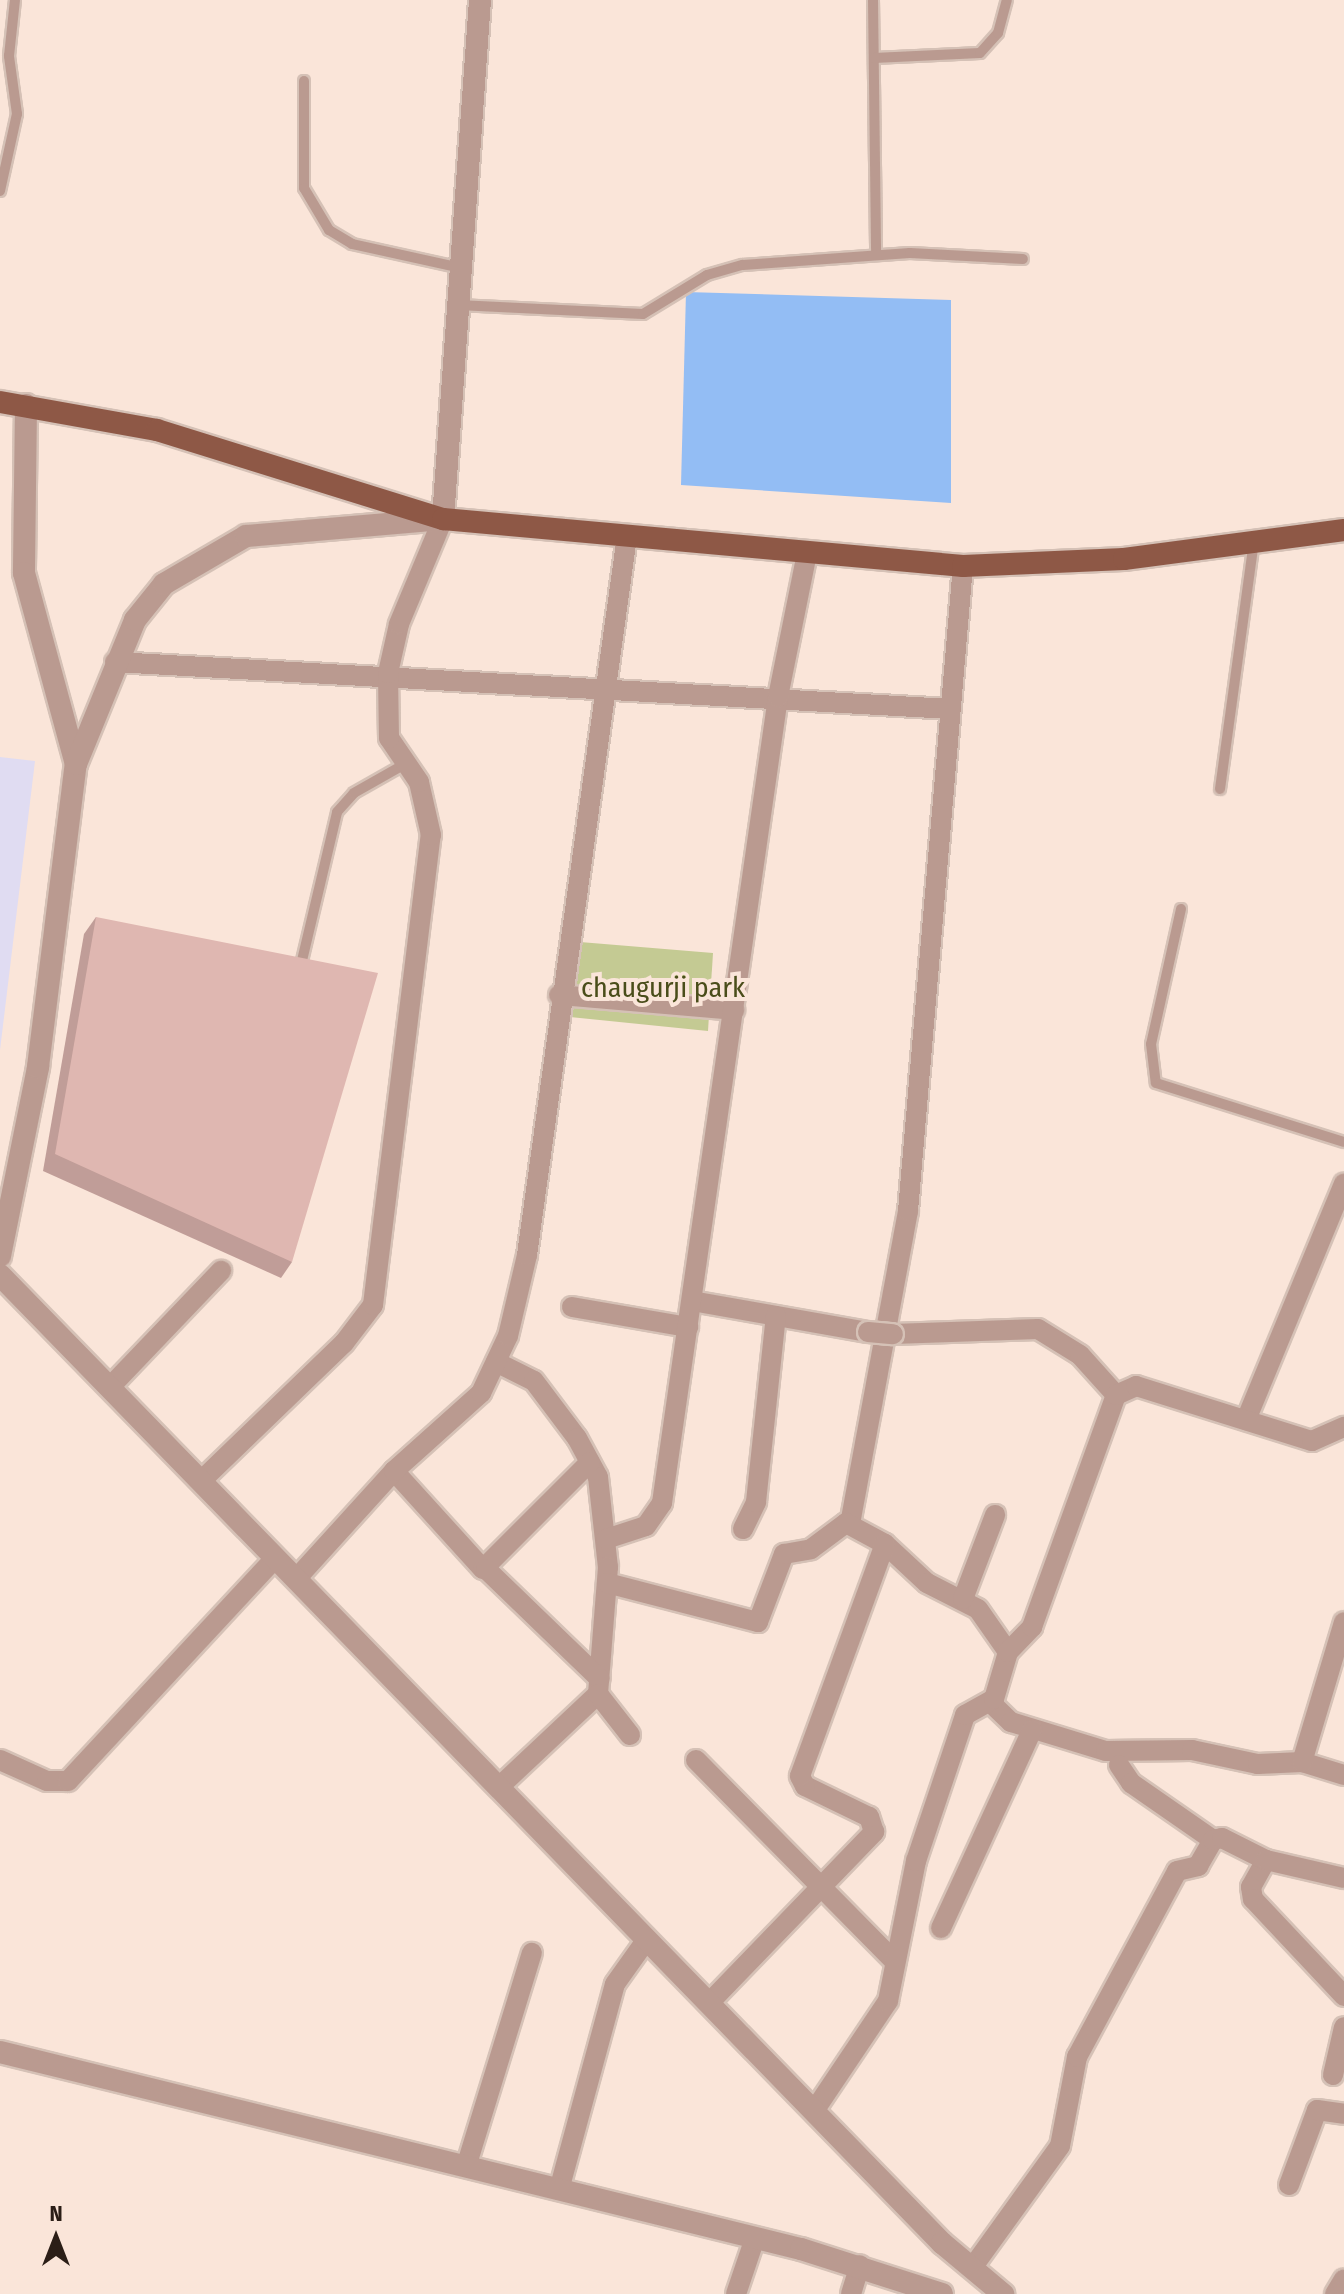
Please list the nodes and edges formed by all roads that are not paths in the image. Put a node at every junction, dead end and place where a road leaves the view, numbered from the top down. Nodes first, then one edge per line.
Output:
1 (15, 0) edge
2 (480, 0) edge
3 (873, 0) edge
4 (1007, 0) edge
5 (874, 58) junction
6 (304, 81) dead end
7 (0, 191) edge
8 (876, 254) junction
9 (1023, 259) dead end
10 (461, 268) junction
11 (458, 305) junction
12 (0, 401) edge
13 (26, 405) junction
14 (443, 519) junction
15 (1344, 530) edge
16 (627, 536) junction
17 (1254, 542) junction
18 (807, 553) junction
19 (963, 566) junction
20 (115, 662) junction
21 (388, 673) junction
22 (604, 688) junction
23 (778, 697) junction
24 (950, 709) junction
25 (76, 764) junction
26 (405, 764) junction
27 (1220, 789) dead end
28 (1181, 909) dead end
29 (300, 971) edge
30 (559, 995) junction
31 (734, 1010) junction
32 (1344, 1142) edge
33 (1344, 1183) edge
34 (0, 1256) edge
35 (221, 1271) dead end
36 (0, 1275) edge
37 (692, 1301) junction
38 (572, 1307) dead end
39 (776, 1316) junction
40 (688, 1327) junction
41 (496, 1362) junction
42 (110, 1387) junction
43 (1116, 1395) junction
44 (1246, 1420) junction
45 (1344, 1427) edge
46 (590, 1462) junction
47 (394, 1471) junction
48 (201, 1481) junction
49 (995, 1515) dead end
50 (850, 1524) junction
51 (743, 1529) dead end
52 (606, 1539) junction
53 (885, 1544) junction
54 (275, 1558) junction
55 (486, 1569) junction
56 (296, 1579) junction
57 (607, 1583) junction
58 (963, 1599) junction
59 (1344, 1622) edge
60 (1008, 1652) junction
61 (599, 1687) junction
62 (986, 1705) junction
63 (1032, 1730) junction
64 (630, 1735) dead end
65 (0, 1760) edge
66 (696, 1760) dead end
67 (1302, 1762) junction
68 (1119, 1765) dead end
69 (1344, 1775) edge
70 (499, 1787) junction
71 (1213, 1840) junction
72 (1266, 1860) junction
73 (1344, 1878) edge
74 (822, 1887) junction
75 (941, 1928) dead end
76 (647, 1939) junction
77 (532, 1953) dead end
78 (894, 1961) junction
79 (1344, 1996) edge
80 (709, 2003) junction
81 (1344, 2027) edge
82 (0, 2052) edge
83 (1333, 2075) dead end
84 (814, 2111) junction
85 (1344, 2114) edge
86 (466, 2167) junction
87 (1289, 2185) dead end
88 (559, 2190) junction
89 (755, 2238) junction
90 (860, 2265) junction
91 (972, 2268) junction
92 (1344, 2279) edge
93 (936, 2293) edge
94 (736, 2294) edge
95 (851, 2294) edge
96 (1003, 2294) edge
97 (1335, 2294) edge

1 - 7 lane
2 - 10 street
3 - 5 lane
4 - 5 lane
5 - 8 lane
6 - 10 lane
8 - 9 lane
8 - 11 lane
10 - 11 street
11 - 14 street
12 - 13 main road
13 - 14 main road
13 - 25 street
14 - 16 main road
14 - 20 street
14 - 21 street
15 - 17 main road
16 - 18 main road
16 - 22 street
17 - 19 main road
17 - 27 lane
18 - 19 main road
18 - 23 street
19 - 24 street
20 - 21 street
20 - 25 street
21 - 22 street
21 - 26 street
22 - 23 street
22 - 30 street
23 - 24 street
23 - 31 street
24 - 50 street
25 - 34 street
26 - 29 lane
26 - 48 street
28 - 32 lane
30 - 31 street
30 - 41 street
31 - 37 street
33 - 44 street
35 - 42 street
36 - 42 street
37 - 39 street
37 - 40 street
38 - 40 street
39 - 43 street, bridge
39 - 51 street
40 - 52 street
41 - 46 street
41 - 47 street
42 - 48 street
43 - 44 street
43 - 60 street
44 - 45 street
46 - 52 street
46 - 55 street
47 - 55 street
47 - 56 street
48 - 54 street
49 - 58 street
50 - 53 street
50 - 57 street
52 - 57 street
53 - 58 street
53 - 74 street
54 - 56 street
54 - 65 street
55 - 61 street
56 - 70 street
57 - 61 street
58 - 60 street
59 - 67 street
60 - 62 street
61 - 64 street
61 - 70 street
62 - 63 street
62 - 78 street
63 - 67 street
63 - 75 street
66 - 74 street
67 - 69 street
68 - 71 street
70 - 76 street
71 - 72 street
71 - 91 street
72 - 73 street
72 - 79 street
74 - 78 street
74 - 80 street
76 - 80 street
76 - 88 street
77 - 86 street
78 - 84 street
80 - 84 street
81 - 83 street
82 - 86 street
84 - 91 street
85 - 87 street
86 - 88 street
88 - 89 street
89 - 90 street
89 - 94 street
90 - 93 street
90 - 95 street
91 - 96 street
92 - 97 street

